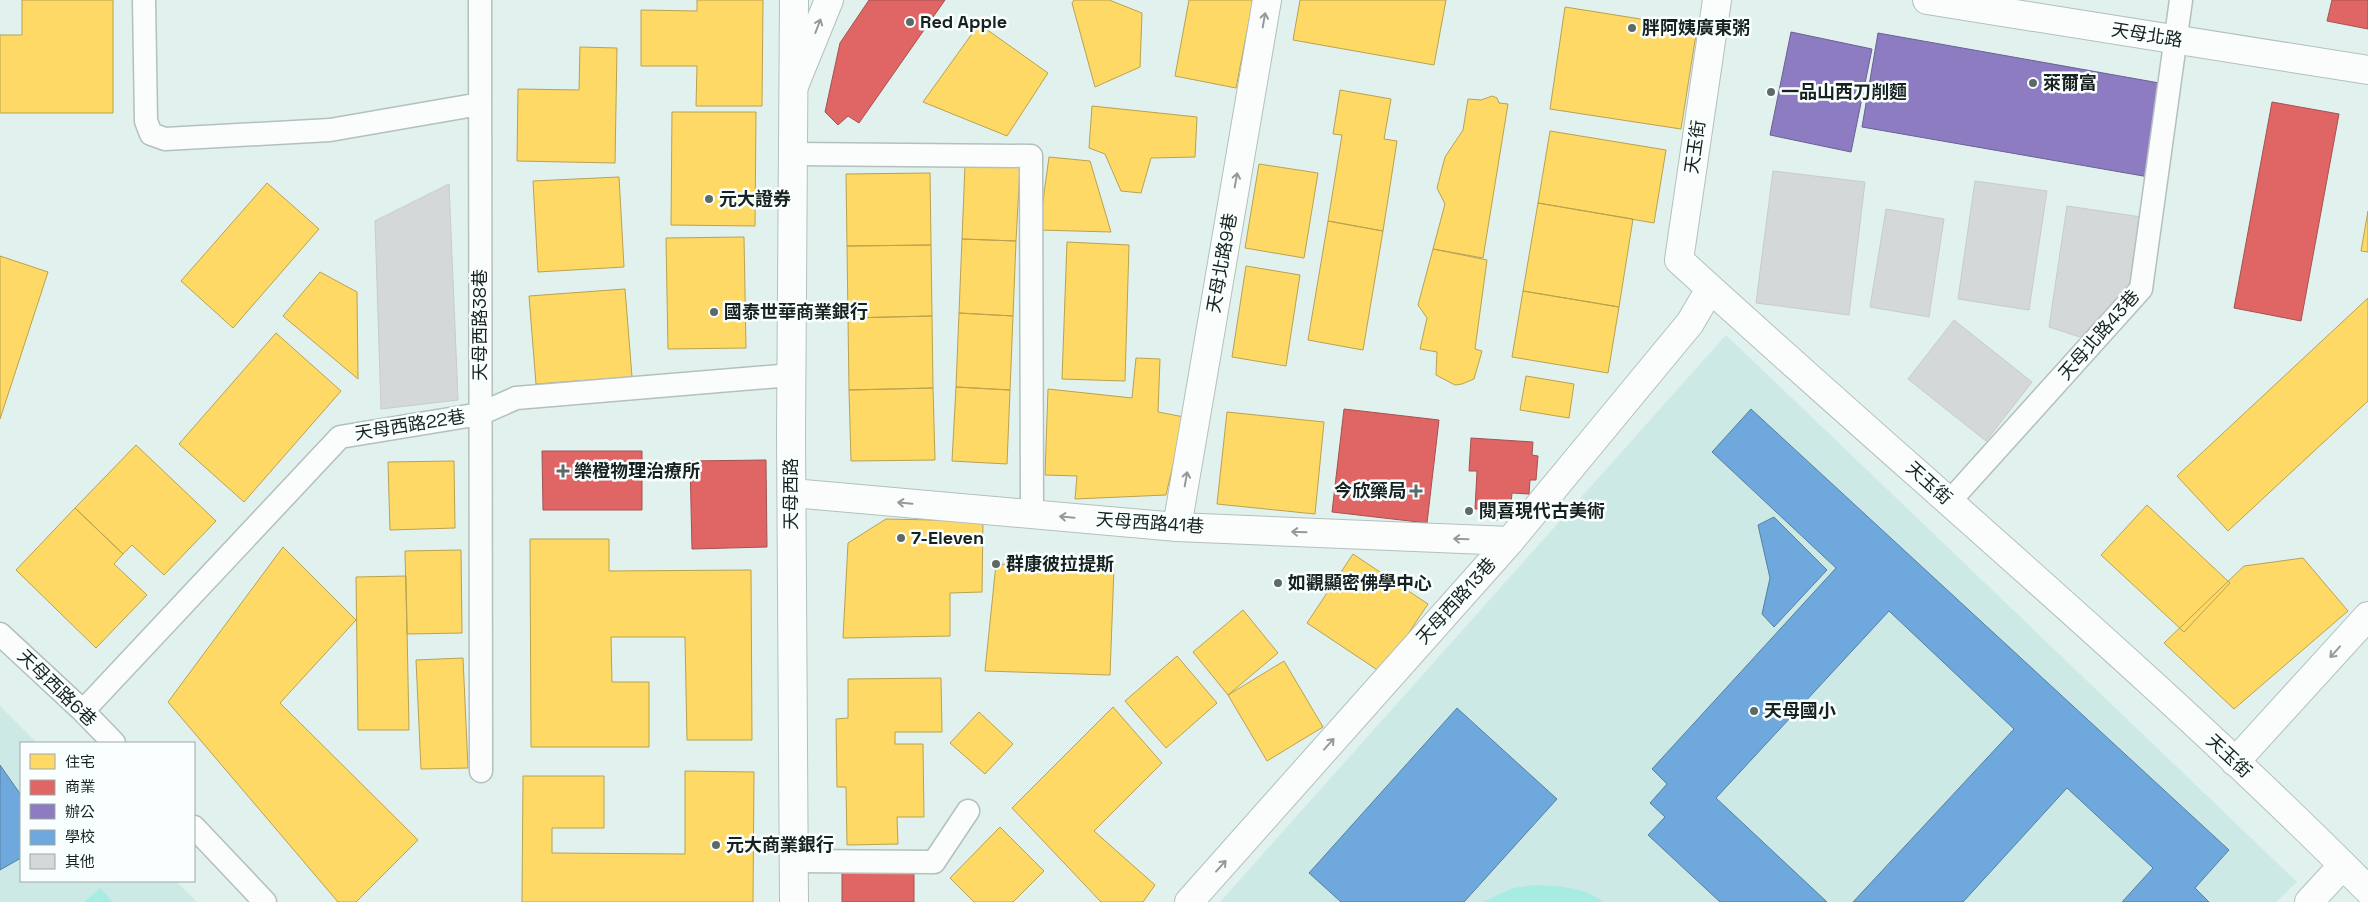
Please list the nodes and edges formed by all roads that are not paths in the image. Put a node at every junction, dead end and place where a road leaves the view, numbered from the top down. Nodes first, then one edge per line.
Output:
1 (144, 0) edge
2 (480, 0) edge
3 (794, 0) edge
4 (830, 0) edge
5 (1267, 0) edge
6 (1717, 0) edge
7 (1927, 0) edge
8 (2181, 0) edge
9 (2176, 40) junction
10 (2368, 70) edge
11 (794, 86) junction
12 (480, 104) junction
13 (794, 154) junction
14 (1710, 289) junction
15 (791, 375) junction
16 (480, 414) junction
17 (792, 493) junction
18 (1950, 501) junction
19 (1032, 514) junction
20 (1177, 527) junction
21 (1510, 541) junction
22 (2368, 616) edge
23 (0, 634) edge
24 (83, 711) junction
25 (113, 742) edge
26 (2235, 762) junction
27 (481, 771) dead end
28 (968, 811) dead end
29 (195, 828) edge
30 (794, 861) junction
31 (2344, 866) junction
32 (2368, 890) edge
33 (265, 902) edge
34 (794, 902) edge
35 (1189, 902) edge
36 (2309, 902) edge

1 - 12 lane
2 - 12 lane, 天母西路38巷
3 - 11 street, 天母西路
11 -> 4 street, 天母西路
20 -> 5 street, 天母北路9巷
6 - 14 street, 天玉街
7 - 9 street, 天母北路
8 - 9 lane, 天母北路43巷
9 - 10 street, 天母北路
9 - 18 lane, 天母北路43巷
11 - 13 street, 天母西路
12 - 16 lane, 天母西路38巷
13 - 15 street, 天母西路
13 - 19 lane
14 - 18 street, 天玉街
14 - 21 street, 天母西路13巷
15 - 16 lane, 天母西路22巷
15 - 17 street, 天母西路
16 - 24 lane, 天母西路22巷
16 - 27 lane, 天母西路38巷
19 -> 17 street, 天母西路41巷
17 - 30 street, 天母西路
18 - 26 street, 天玉街
20 -> 19 street, 天母西路41巷
21 -> 20 street, 天母西路41巷
35 -> 21 street, 天母西路13巷
22 -> 26 street
23 - 24 lane, 天母西路6巷
24 - 25 lane, 天母西路6巷
26 - 31 street, 天玉街
28 - 30 lane
29 - 33 lane
30 - 34 street, 天母西路
31 - 32 street, 天玉街
31 - 36 street

